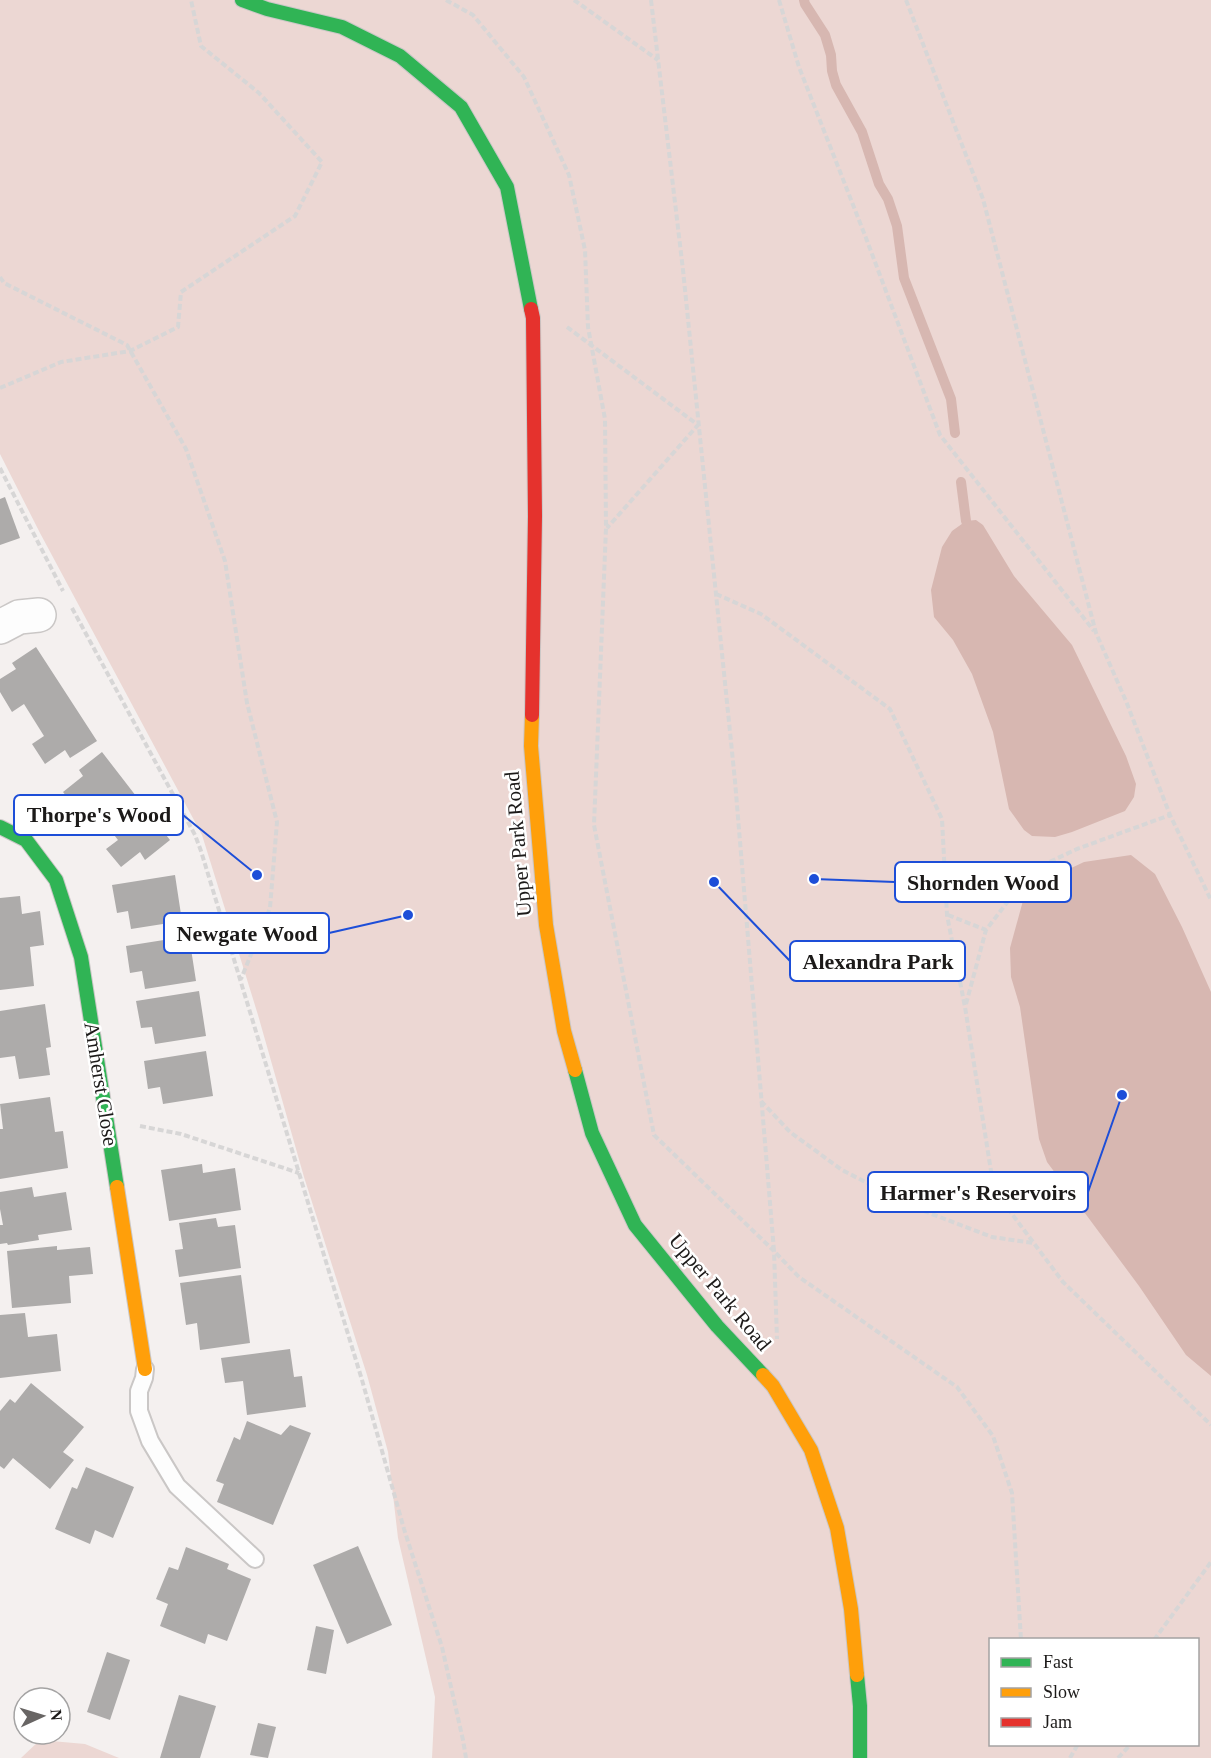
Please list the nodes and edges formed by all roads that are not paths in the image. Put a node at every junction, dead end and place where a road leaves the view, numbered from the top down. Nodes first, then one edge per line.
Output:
1 (242, 0) edge
2 (39, 615) dead end
3 (0, 627) edge
4 (0, 826) edge
5 (145, 1369) joint
6 (255, 1559) dead end
7 (860, 1758) edge

1 - 7 street, Upper Park Road
2 - 3 street
4 - 5 street, Amherst Close
5 - 6 lane

